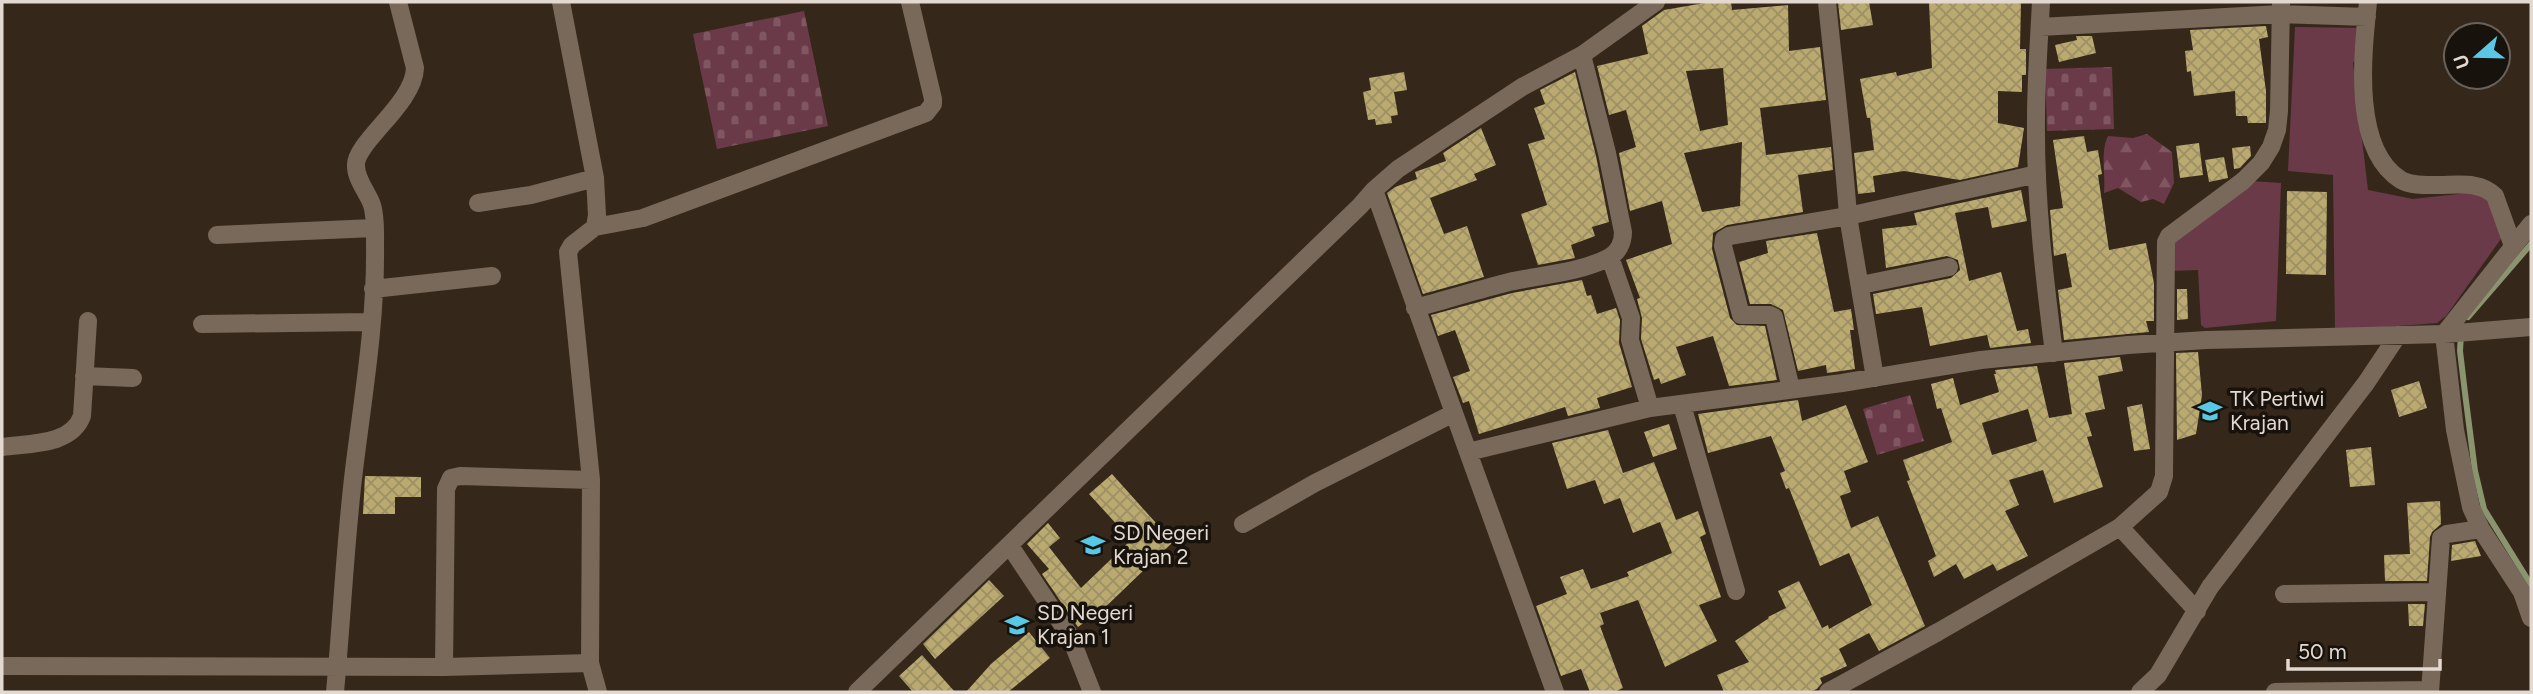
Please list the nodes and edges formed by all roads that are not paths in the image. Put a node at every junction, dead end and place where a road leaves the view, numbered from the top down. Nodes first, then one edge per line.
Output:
1 (398, 2) edge
2 (561, 2) edge
3 (910, 2) edge
4 (1656, 2) edge
5 (1827, 2) edge
6 (2041, 2) edge
7 (2281, 8) edge
8 (2367, 9) edge
9 (2040, 27) junction
10 (1582, 55) junction
11 (2037, 174) junction
12 (595, 178) junction
13 (1374, 190) junction
14 (478, 203) dead end
15 (1848, 216) junction
16 (2531, 224) edge
17 (595, 227) junction
18 (374, 228) junction
19 (217, 235) dead end
20 (2513, 246) junction
21 (1611, 257) junction
22 (1949, 267) dead end
23 (492, 276) dead end
24 (1861, 285) junction
25 (373, 289) junction
26 (1415, 308) junction
27 (88, 321) dead end
28 (371, 322) junction
29 (202, 324) dead end
30 (2531, 327) edge
31 (2448, 334) junction
32 (2398, 335) junction
33 (2166, 343) junction
34 (2054, 353) junction
35 (84, 376) junction
36 (133, 378) dead end
37 (1875, 378) junction
38 (1791, 389) junction
39 (1682, 405) junction
40 (1650, 408) junction
41 (1454, 413) junction
42 (2, 447) edge
43 (1468, 452) junction
44 (591, 481) junction
45 (1242, 524) dead end
46 (2120, 527) junction
47 (2481, 529) junction
48 (1010, 546) junction
49 (1736, 591) dead end
50 (2437, 592) junction
51 (2284, 594) dead end
52 (2197, 611) junction
53 (2531, 618) edge
54 (590, 663) junction
55 (2, 666) edge
56 (337, 667) junction
57 (444, 667) junction
58 (2430, 691) edge
59 (335, 692) edge
60 (598, 692) edge
61 (857, 692) edge
62 (1092, 692) edge
63 (1555, 692) edge
64 (1828, 692) edge
65 (2140, 692) edge
66 (2275, 692) edge

1 - 18 street
2 - 12 street
3 - 17 street
4 - 10 street
5 - 15 street
6 - 9 street
7 - 8 street
7 - 9 street
7 - 33 street
8 - 20 street
9 - 11 street
10 - 13 street
10 - 21 street
11 - 15 street
11 - 34 street
12 - 14 street
12 - 17 street
13 - 26 street
13 - 48 street
15 - 24 street
15 - 38 street
16 - 20 street
17 - 44 street
18 - 19 street
18 - 25 street
20 - 31 street
21 - 26 street
21 - 40 street
22 - 24 street
23 - 25 street
24 - 37 street
25 - 28 street
26 - 41 street
27 - 35 street
28 - 29 street
28 - 56 street
30 - 31 street
31 - 32 street
31 - 47 street
32 - 33 street
32 - 52 street
33 - 34 street
33 - 46 street
34 - 37 street
35 - 36 street
35 - 42 street
37 - 38 street
38 - 39 street
39 - 40 street
39 - 49 street
40 - 43 street
41 - 43 street
41 - 45 street
43 - 63 street
44 - 54 street
44 - 57 street
46 - 52 street
46 - 64 street
47 - 50 street
47 - 53 street
48 - 61 street
48 - 62 street
50 - 51 street
50 - 58 street
52 - 65 street
54 - 57 street
54 - 60 street
55 - 56 street
56 - 57 street
56 - 59 street
58 - 66 street

